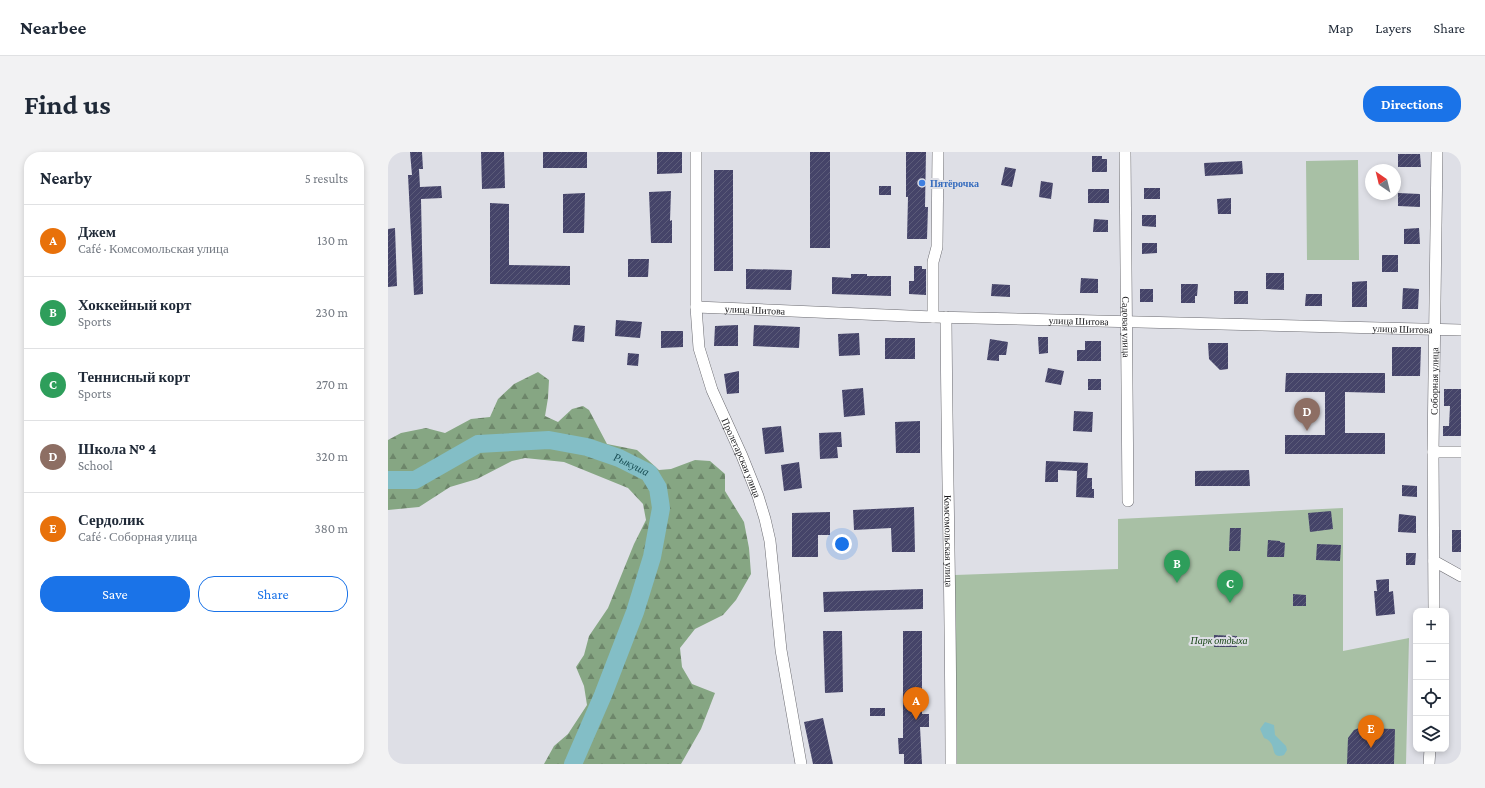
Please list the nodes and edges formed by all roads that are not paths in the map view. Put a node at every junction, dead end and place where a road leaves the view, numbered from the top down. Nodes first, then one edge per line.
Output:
1 (696, 152) edge
2 (938, 152) edge
3 (1125, 152) edge
4 (1437, 152) edge
5 (696, 307) junction
6 (933, 317) junction
7 (946, 317) junction
8 (1127, 322) junction
9 (1435, 329) junction
10 (1461, 330) edge
11 (1433, 452) junction
12 (1461, 452) edge
13 (1128, 501) dead end
14 (1434, 561) junction
15 (1461, 576) edge
16 (1434, 608) edge
17 (1430, 752) edge
18 (801, 764) edge
19 (951, 764) edge
20 (1429, 764) edge

1 - 5 street, Пролетарская улица
2 - 6 street
3 - 8 street, Садовая улица
4 - 9 street, Соборная улица
5 - 6 street, улица Шитова
5 - 18 street, Пролетарская улица
6 - 7 street, улица Шитова
7 - 8 street, улица Шитова
7 - 19 street, Комсомольская улица
8 - 9 street, улица Шитова
8 - 13 street, Садовая улица
9 - 10 street, улица Шитова
9 - 11 street, Соборная улица
11 - 12 street
11 - 14 street, Соборная улица
14 - 15 street
14 - 16 street, Соборная улица
17 - 20 street

